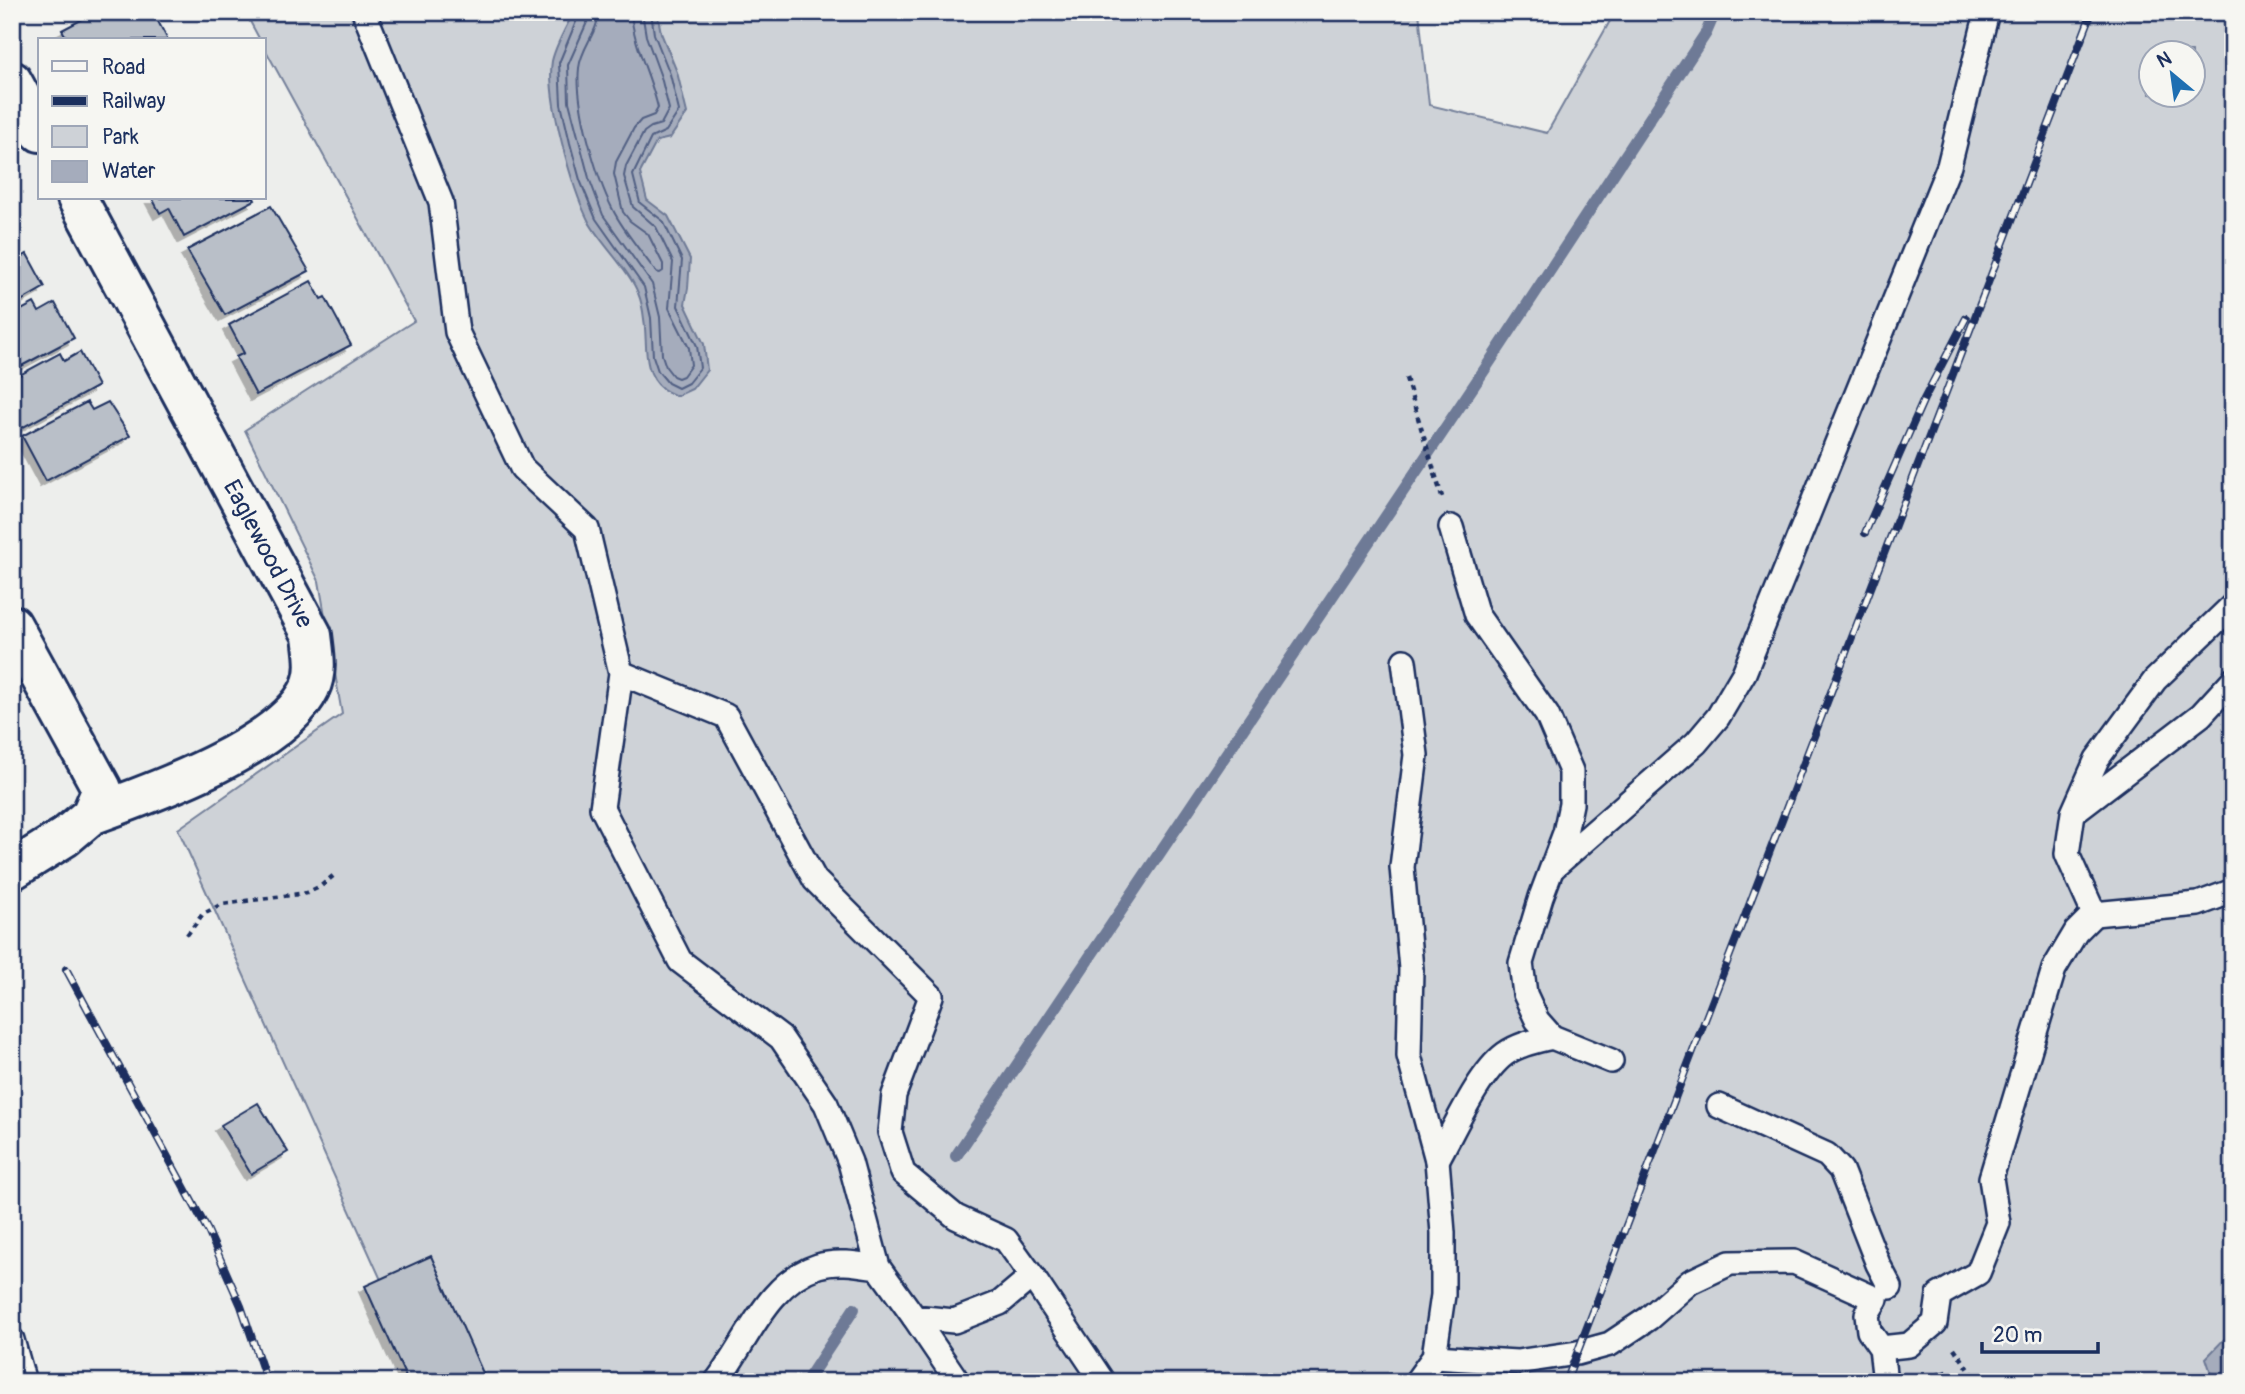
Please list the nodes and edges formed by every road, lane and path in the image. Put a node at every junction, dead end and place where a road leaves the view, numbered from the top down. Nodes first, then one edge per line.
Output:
1 (364, 12) edge
2 (1987, 12) edge
3 (12, 81) edge
4 (38, 128) edge
5 (78, 200) edge
6 (1406, 378) dead end
7 (1451, 527) joint
8 (2233, 605) edge
9 (12, 625) edge
10 (1404, 661) dead end
11 (621, 673) junction
12 (2233, 680) edge
13 (97, 802) junction
14 (2073, 813) junction
15 (1553, 867) junction
16 (12, 870) edge
17 (333, 876) dead end
18 (2233, 891) edge
19 (2094, 914) junction
20 (187, 935) dead end
21 (1552, 1037) junction
22 (1611, 1061) dead end
23 (1719, 1106) dead end
24 (1437, 1160) junction
25 (877, 1267) junction
26 (1032, 1276) junction
27 (1890, 1287) dead end
28 (914, 1317) junction
29 (12, 1340) edge
30 (1881, 1348) junction
31 (1434, 1357) junction
32 (24, 1382) edge
33 (716, 1382) edge
34 (958, 1382) edge
35 (1103, 1382) edge
36 (1416, 1382) edge
37 (1885, 1382) edge

1 - 11 lane
2 - 15 lane
3 - 4 street
5 - 13 street, Eaglewood Drive
6 - 7 path
7 - 15 lane
8 - 14 lane
9 - 13 street
10 - 24 lane
11 - 25 lane
11 - 26 lane
12 - 14 lane
13 - 16 street
14 - 19 lane
15 - 21 lane
17 - 20 path
18 - 19 lane
19 - 30 lane
21 - 22 lane
21 - 24 lane
23 - 27 lane
24 - 31 lane
25 - 28 lane
25 - 33 lane
26 - 28 lane
26 - 35 lane
28 - 34 lane
29 - 32 lane
30 - 31 lane
30 - 37 lane
31 - 36 lane

